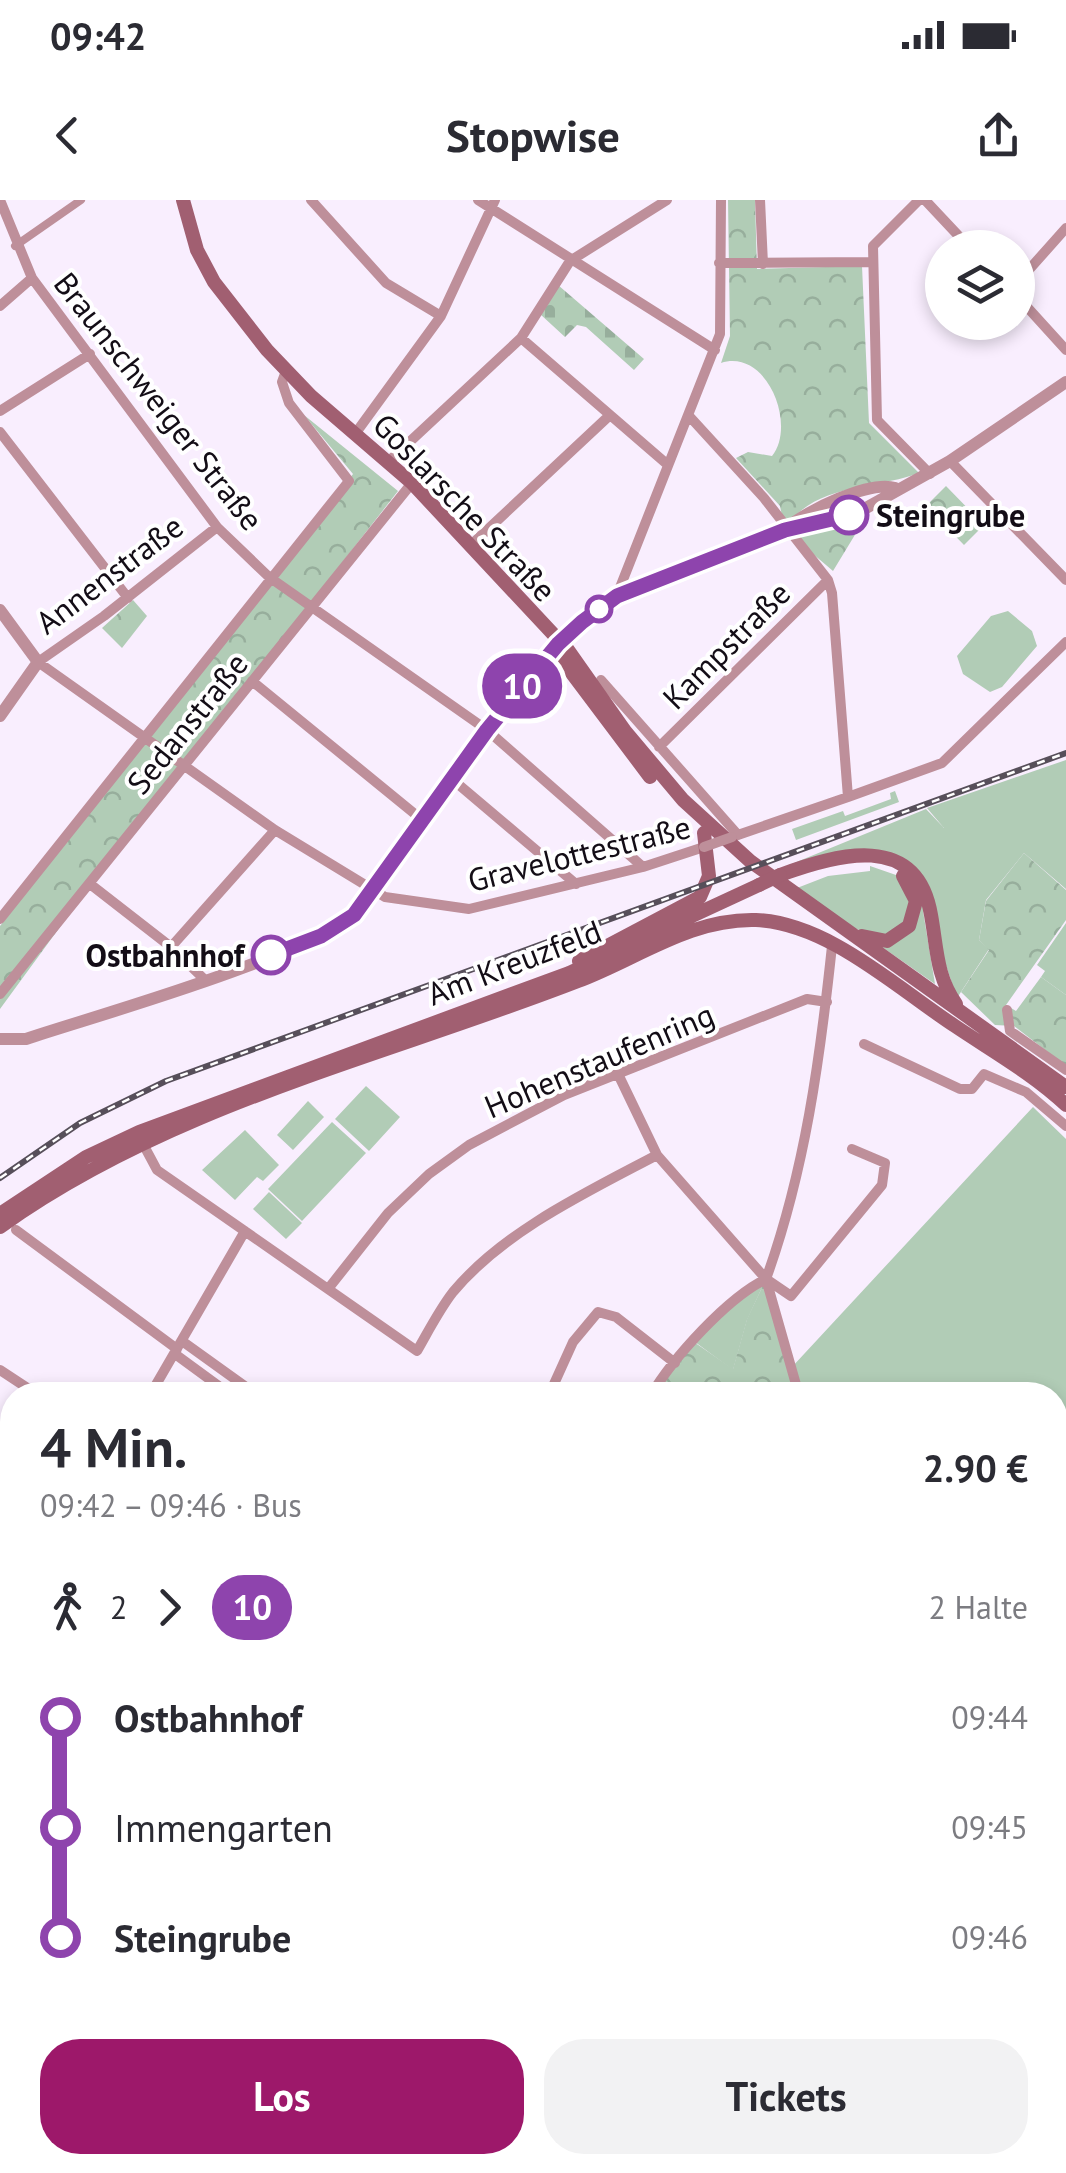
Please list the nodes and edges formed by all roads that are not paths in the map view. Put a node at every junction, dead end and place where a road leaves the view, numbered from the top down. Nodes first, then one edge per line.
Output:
1 (0, 200) edge
2 (81, 200) edge
3 (184, 200) edge
4 (311, 200) edge
5 (478, 200) edge
6 (667, 200) edge
7 (721, 200) edge
8 (760, 200) edge
9 (922, 200) edge
10 (493, 204) edge
11 (1066, 228) edge
12 (952, 230) edge
13 (16, 246) junction
14 (570, 261) junction
15 (872, 262) junction
16 (719, 263) junction
17 (1035, 263) edge
18 (763, 264) junction
19 (32, 278) junction
20 (0, 306) edge
21 (441, 316) junction
22 (1035, 316) edge
23 (521, 338) junction
24 (715, 350) junction
25 (1066, 350) edge
26 (90, 354) junction
27 (286, 371) junction
28 (1066, 382) edge
29 (0, 411) edge
30 (610, 415) junction
31 (690, 417) junction
32 (0, 432) edge
33 (355, 434) junction
34 (388, 462) junction
35 (950, 462) junction
36 (668, 465) junction
37 (930, 474) junction
38 (349, 482) joint
39 (412, 484) junction
40 (217, 526) junction
41 (785, 530) junction
42 (470, 546) junction
43 (269, 577) junction
44 (828, 580) junction
45 (1066, 580) edge
46 (617, 596) junction
47 (128, 598) junction
48 (312, 606) junction
49 (0, 610) edge
50 (1066, 642) edge
51 (558, 644) junction
52 (38, 662) junction
53 (601, 680) dead end
54 (252, 681) junction
55 (0, 716) edge
56 (487, 730) junction
57 (142, 738) junction
58 (659, 746) junction
59 (185, 766) junction
60 (452, 779) junction
61 (848, 797) junction
62 (422, 819) junction
63 (275, 830) junction
64 (735, 836) junction
65 (704, 840) junction
66 (643, 867) junction
67 (90, 884) junction
68 (576, 884) junction
69 (785, 885) junction
70 (762, 888) junction
71 (372, 892) junction
72 (0, 920) edge
73 (835, 922) junction
74 (691, 929) junction
75 (832, 946) junction
76 (171, 947) junction
77 (204, 979) junction
78 (545, 982) junction
79 (0, 994) edge
80 (828, 1002) junction
81 (1007, 1010) dead end
82 (962, 1012) junction
83 (0, 1040) edge
84 (980, 1043) junction
85 (864, 1044) dead end
86 (1066, 1070) edge
87 (1022, 1072) junction
88 (618, 1074) junction
89 (1010, 1084) junction
90 (1066, 1087) edge
91 (1066, 1105) edge
92 (1066, 1126) edge
93 (141, 1138) junction
94 (852, 1149) dead end
95 (656, 1155) junction
96 (39, 1186) junction
97 (0, 1205) edge
98 (0, 1214) edge
99 (8, 1228) edge
100 (245, 1231) junction
101 (766, 1280) junction
102 (328, 1288) junction
103 (178, 1348) junction
104 (674, 1363) junction
105 (158, 1382) edge
106 (216, 1382) edge
107 (235, 1382) edge
108 (555, 1382) edge
109 (660, 1382) edge
110 (795, 1382) edge

1 - 13 street, Braunschweiger Straße
2 - 13 street
3 - 27 main road, Goslarsche Straße
4 - 21 street
5 - 10 street
6 - 14 street
7 - 16 street
8 - 18 street
9 - 12 street
9 - 15 street
10 - 14 street
10 - 21 street
11 - 17 street
13 - 19 street, Braunschweiger Straße
14 - 23 street
14 - 24 street
15 - 18 street
15 - 37 street
16 - 18 street
16 - 24 street
19 - 20 street
19 - 26 street, Braunschweiger Straße
21 - 33 street
22 - 25 street
23 - 30 street
23 - 34 street
24 - 31 street
26 - 29 street
26 - 40 street, Braunschweiger Straße
27 - 33 main road, Goslarsche Straße
27 - 38 street, Goslarsche Straße
28 - 35 street
30 - 36 street
30 - 42 street
31 - 36 street
31 - 41 street
32 - 47 street
33 - 34 main road, Goslarsche Straße
34 - 39 main road, Goslarsche Straße
35 - 37 street
35 - 45 street
36 - 46 street
37 - 41 street
38 - 43 street, Sedanstraße
39 - 42 main road, Goslarsche Straße
39 - 48 street, Sedanstraße
40 - 43 street, Braunschweiger Straße
40 - 47 street, Annenstraße
41 - 44 street
41 - 46 street
42 - 51 main road, Goslarsche Straße
43 - 48 street, Braunschweiger Straße
43 - 57 street, Sedanstraße
44 - 58 street, Kampstraße
44 - 61 street
46 - 51 street
47 - 52 street, Annenstraße
48 - 54 street, Sedanstraße
48 - 56 street, Braunschweiger Straße
49 - 52 street
50 - 61 street, Gravelottestraße
51 - 56 street
51 - 65 main road
51 - 69 main road
52 - 55 street, Annenstraße
52 - 57 street
53 - 58 street
54 - 59 street, Sedanstraße
54 - 62 street
56 - 60 street
56 - 66 street, Braunschweiger Straße
57 - 59 street
57 - 72 street, Sedanstraße
58 - 64 street
59 - 63 street
59 - 67 street, Sedanstraße
60 - 62 street
60 - 68 street
61 - 64 street, Gravelottestraße
62 - 71 street
63 - 71 street
63 - 76 street
64 - 65 street, Gravelottestraße, bridge
65 - 66 street, Gravelottestraße
65 - 69 main road
65 - 78 main road
66 - 68 street, Gravelottestraße
67 - 76 street
67 - 79 street, Sedanstraße
68 - 71 street, Gravelottestraße
69 - 70 main road
69 - 73 main road
69 - 73 main road
69 - 82 main road
69 - 84 main road
70 - 74 main road
70 - 78 main road, Am Kreuzfeld
71 - 77 street
73 - 82 main road
74 - 75 main road, Am Kreuzfeld
74 - 93 main road, Am Kreuzfeld
75 - 80 street
75 - 84 main road, Am Kreuzfeld
76 - 77 street
77 - 83 street
78 - 93 main road, Am Kreuzfeld
80 - 88 street, Hohenstaufenring
80 - 101 street
81 - 86 street
82 - 90 main road
84 - 87 main road
85 - 89 street
87 - 89 street
87 - 91 main road
88 - 95 street
88 - 102 street, Hohenstaufenring
89 - 92 street
93 - 96 main road, Am Kreuzfeld
93 - 99 main road, Am Kreuzfeld
93 - 100 street
94 - 101 street
95 - 101 street
95 - 102 street
96 - 97 main road
96 - 98 main road, Am Kreuzfeld
99 - 103 street
100 - 102 street
100 - 103 street
101 - 104 street
101 - 110 street
103 - 105 street
103 - 106 street
103 - 107 street
104 - 108 street
104 - 109 street

